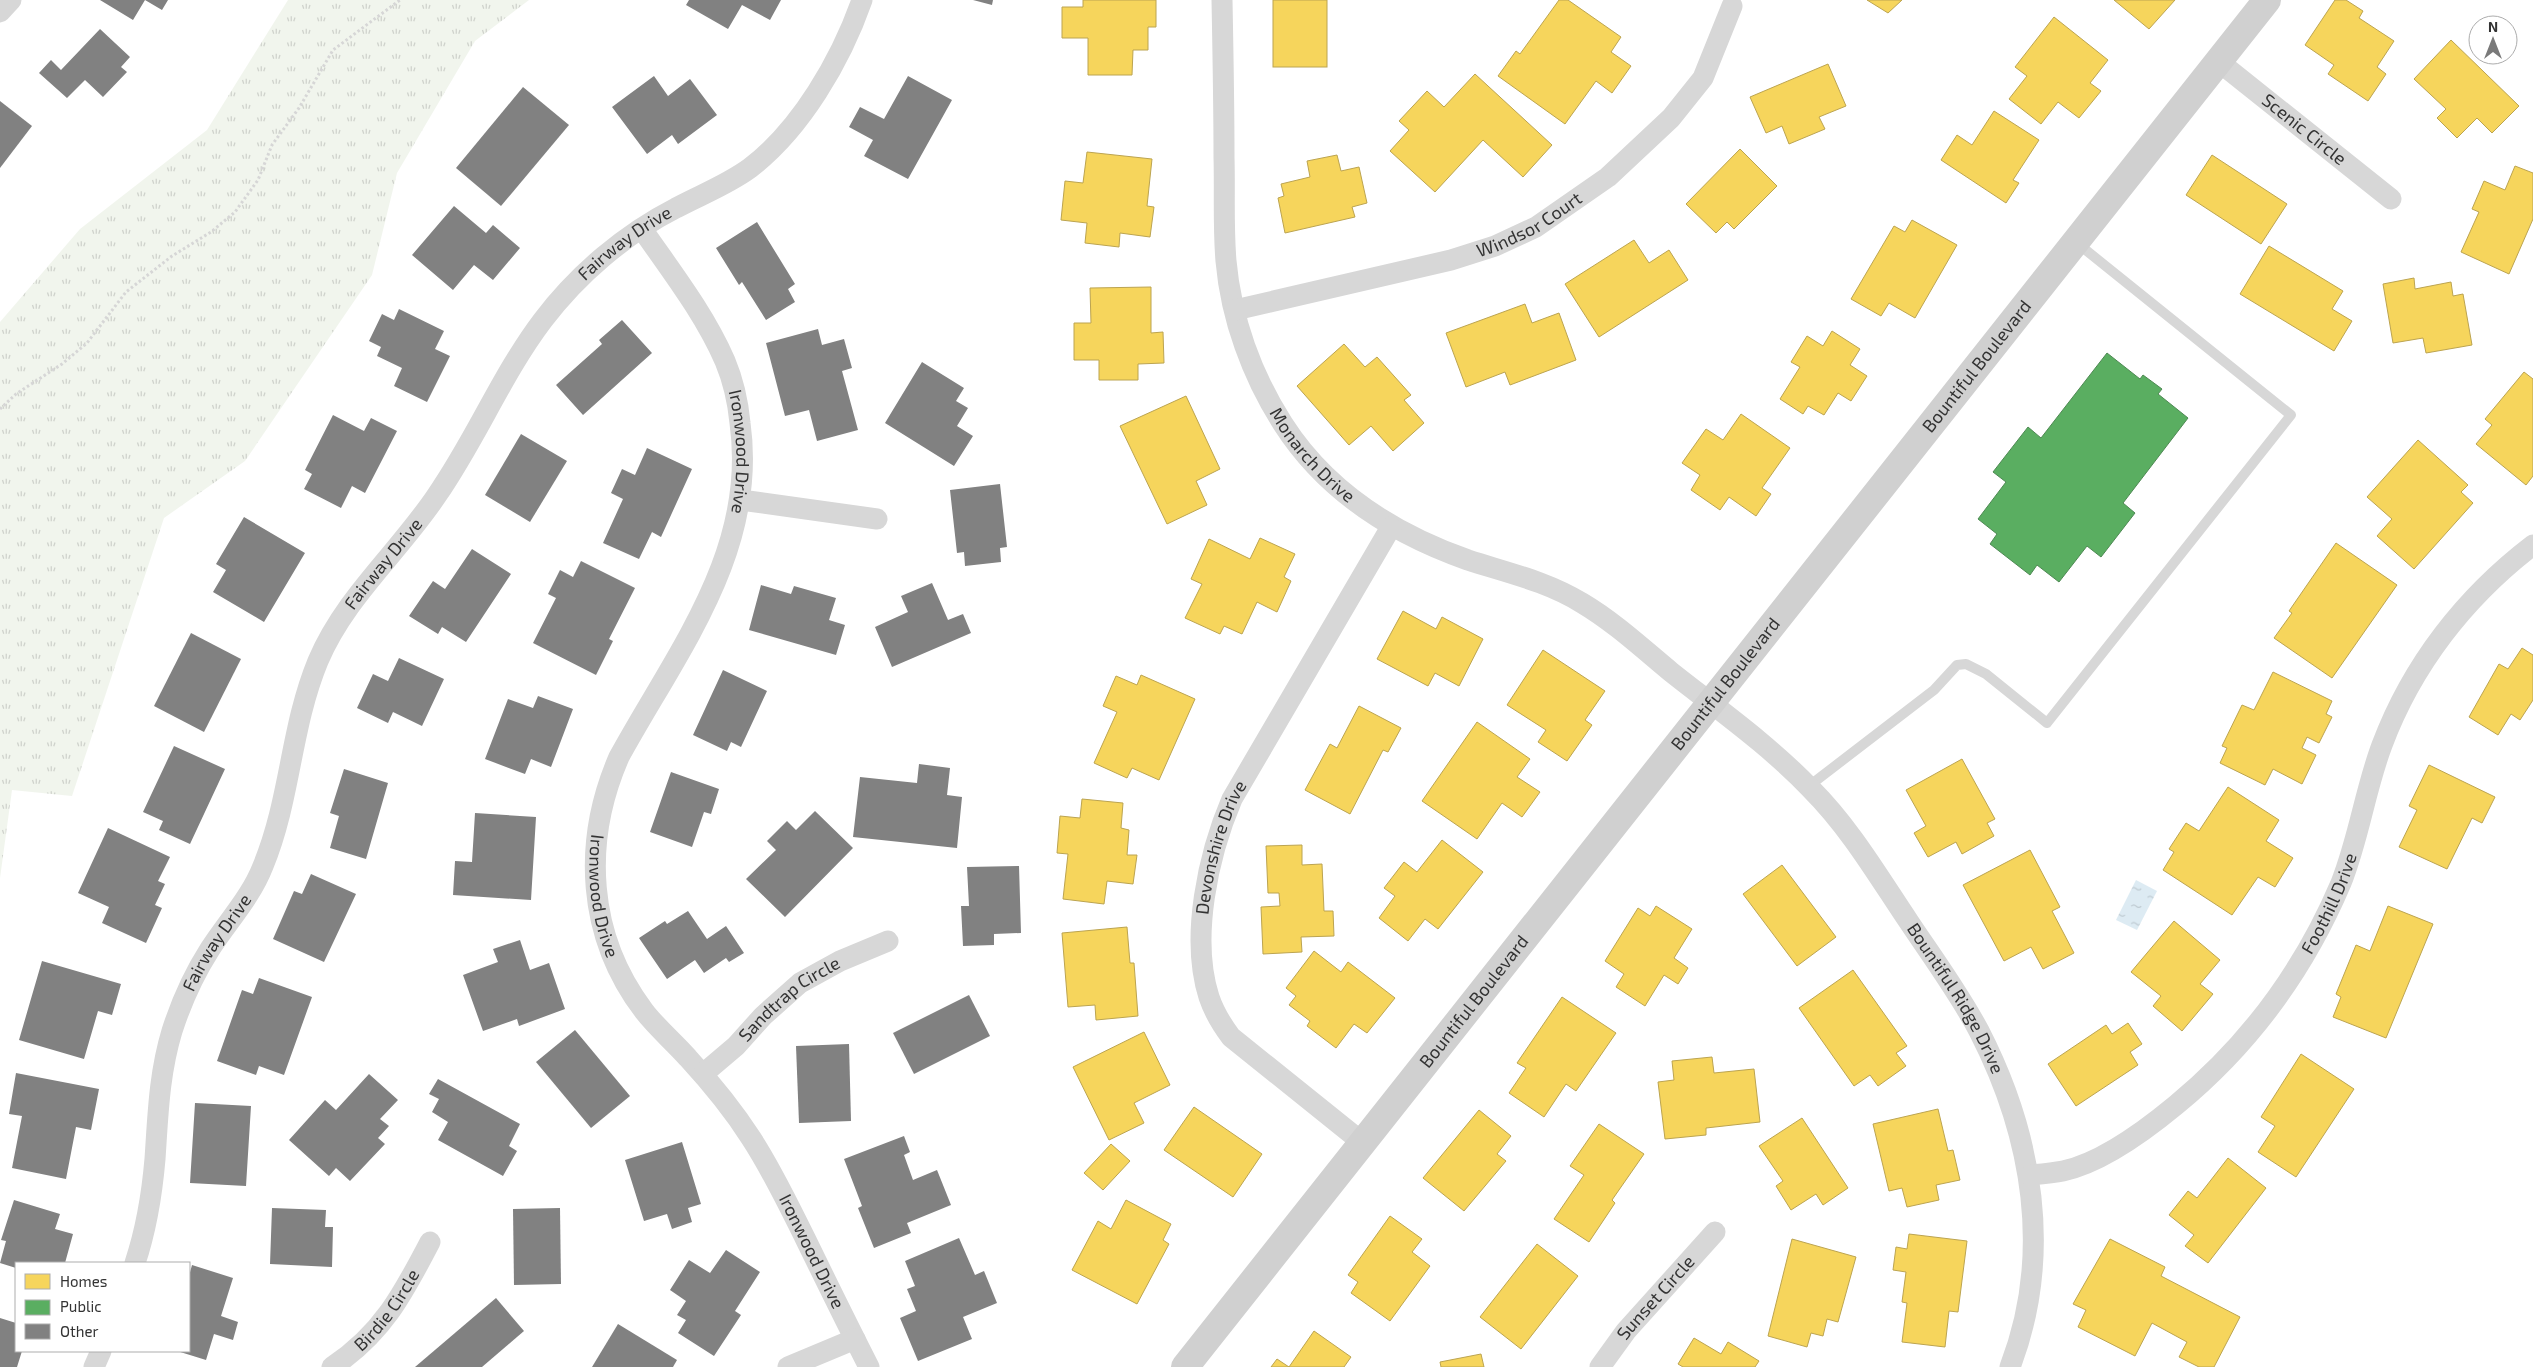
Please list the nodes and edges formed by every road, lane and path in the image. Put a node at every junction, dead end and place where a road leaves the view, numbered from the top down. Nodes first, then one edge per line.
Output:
1 (11, 0) edge
2 (400, 0) edge
3 (862, 0) edge
4 (1222, 0) edge
5 (2267, 0) edge
6 (1732, 6) dead end
7 (0, 12) edge
8 (2218, 61) junction
9 (2391, 198) dead end
10 (642, 229) junction
11 (2076, 242) junction
12 (1235, 310) junction
13 (0, 409) edge
14 (741, 500) junction
15 (877, 519) dead end
16 (1391, 526) junction
17 (2533, 545) edge
18 (1711, 703) junction
19 (1809, 786) junction
20 (888, 941) dead end
21 (703, 1074) junction
22 (1363, 1143) junction
23 (2030, 1175) junction
24 (1715, 1232) dead end
25 (430, 1242) dead end
26 (135, 1262) edge
27 (855, 1340) junction
28 (100, 1352) edge
29 (94, 1367) edge
30 (332, 1367) edge
31 (788, 1367) edge
32 (869, 1367) edge
33 (1185, 1367) edge
34 (1600, 1367) edge
35 (2010, 1367) edge

1 - 7 street
2 - 13 path
3 - 10 street, Fairway Drive
4 - 12 street, Monarch Drive
5 - 8 main road, Bountiful Boulevard
6 - 12 street, Windsor Court
8 - 9 street, Scenic Circle
8 - 11 main road, Bountiful Boulevard
10 - 14 street, Ironwood Drive
10 - 26 street, Fairway Drive
11 - 18 main road, Bountiful Boulevard
11 - 19 lane
12 - 16 street, Monarch Drive
14 - 15 street
14 - 21 street, Ironwood Drive
16 - 18 street, Monarch Drive
16 - 22 street, Devonshire Drive
17 - 23 street, Foothill Drive
18 - 19 street, Bountiful Ridge Drive
18 - 22 main road, Bountiful Boulevard
19 - 23 street, Bountiful Ridge Drive
20 - 21 street, Sandtrap Circle
21 - 27 street, Ironwood Drive
22 - 33 main road, Bountiful Boulevard
23 - 35 street, Bountiful Ridge Drive
24 - 34 street, Sunset Circle
25 - 30 street, Birdie Circle
27 - 31 street
27 - 32 street, Ironwood Drive
28 - 29 street

